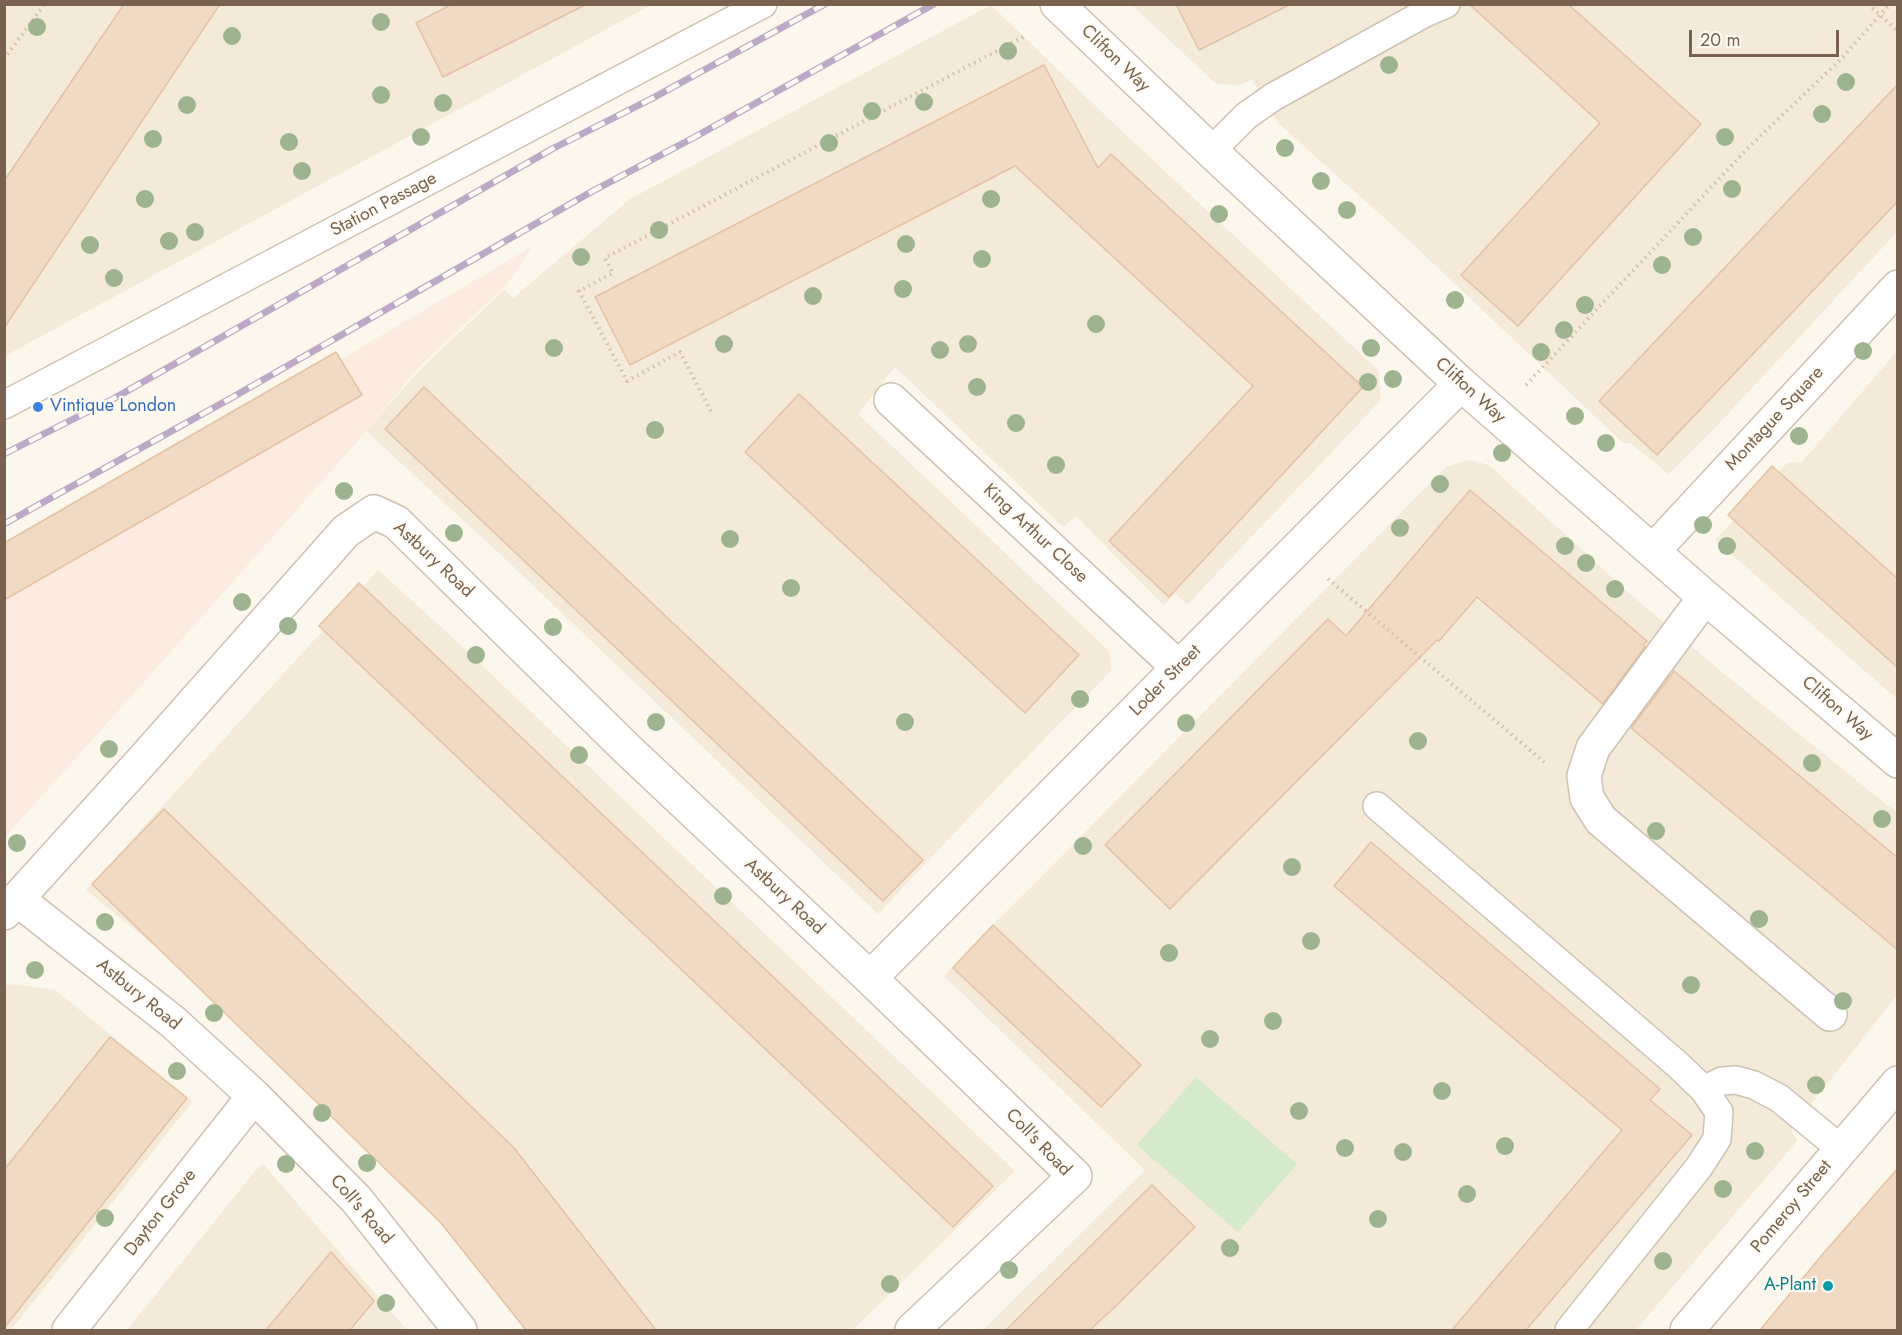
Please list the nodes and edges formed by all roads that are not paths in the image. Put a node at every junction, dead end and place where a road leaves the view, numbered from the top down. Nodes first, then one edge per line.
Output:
1 (763, 4) edge
2 (1446, 4) edge
3 (1062, 9) edge
4 (1211, 151) junction
5 (1898, 287) edge
6 (1461, 384) junction
7 (891, 400) dead end
8 (4, 405) edge
9 (1653, 551) junction
10 (1705, 597) junction
11 (1179, 668) junction
12 (1898, 760) edge
13 (1377, 806) dead end
14 (11, 906) edge
15 (870, 978) junction
16 (1830, 1014) dead end
17 (1898, 1083) edge
18 (1704, 1090) junction
19 (254, 1096) junction
20 (1841, 1149) junction
21 (69, 1330) edge
22 (460, 1330) edge
23 (912, 1330) edge
24 (1569, 1330) edge
25 (1687, 1330) edge

1 - 8 lane, Station Passage
2 - 4 lane
3 - 4 street, Clifton Way
4 - 6 street, Clifton Way
5 - 9 street, Montague Square
6 - 9 street, Clifton Way
6 - 11 street, Loder Street
7 - 11 street, King Arthur Close
9 - 10 street, Clifton Way
10 - 12 street, Clifton Way
10 - 16 street
11 - 15 street, Loder Street
13 - 18 lane
14 - 15 street, Astbury Road
14 - 19 street, Astbury Road
15 - 23 street, Coll's Road
17 - 20 street, Pomeroy Street
18 - 20 lane
18 - 24 lane
19 - 21 street, Dayton Grove
19 - 22 street, Coll's Road
20 - 25 street, Pomeroy Street

